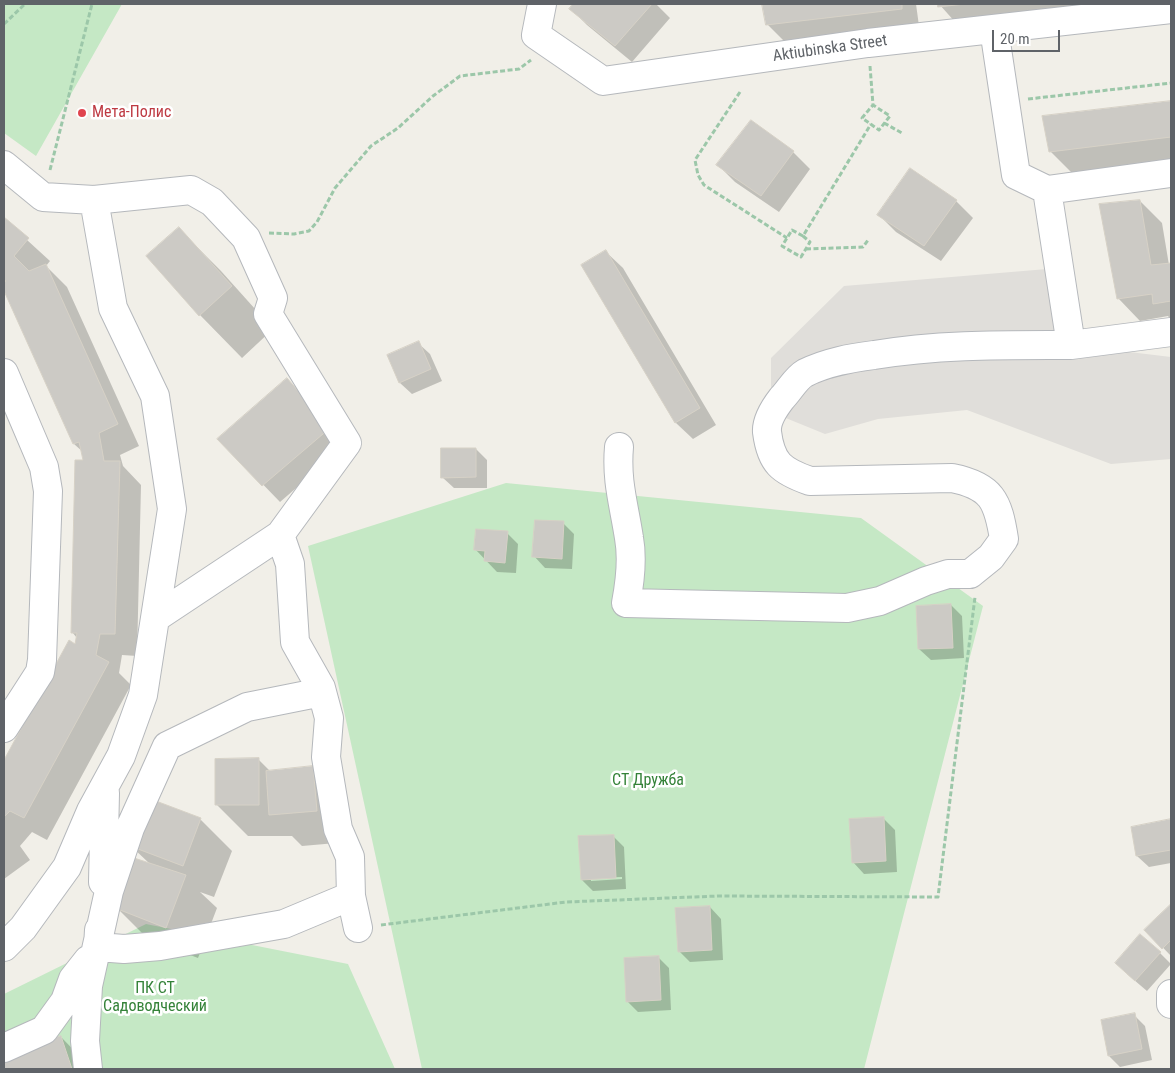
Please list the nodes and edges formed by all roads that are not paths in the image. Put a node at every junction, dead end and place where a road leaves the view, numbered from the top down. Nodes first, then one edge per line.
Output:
1 (542, 4) edge
2 (1171, 9) edge
3 (994, 29) junction
4 (4, 165) edge
5 (1171, 173) edge
6 (1047, 190) junction
7 (94, 200) junction
8 (1171, 332) edge
9 (1071, 345) junction
10 (4, 373) edge
11 (619, 447) dead end
12 (280, 535) junction
13 (155, 618) junction
14 (322, 692) junction
15 (4, 728) edge
16 (105, 786) junction
17 (352, 896) junction
18 (358, 928) road end
19 (4, 947) edge
20 (98, 947) junction
21 (1171, 994) edge
22 (1171, 1004) edge
23 (4, 1048) edge
24 (88, 1069) edge

1 - 3 street, Aktiubinska Street
2 - 3 street, Aktiubinska Street
3 - 6 street
4 - 7 street
5 - 6 street
6 - 9 street
7 - 12 street
7 - 13 street
8 - 9 street
9 - 11 street
10 - 15 street
12 - 13 street
12 - 14 street
13 - 16 street
14 - 17 street
14 - 20 street
16 - 19 street
16 - 20 street
17 - 18 street
17 - 20 street
20 - 23 street
20 - 24 street
21 - 22 street

